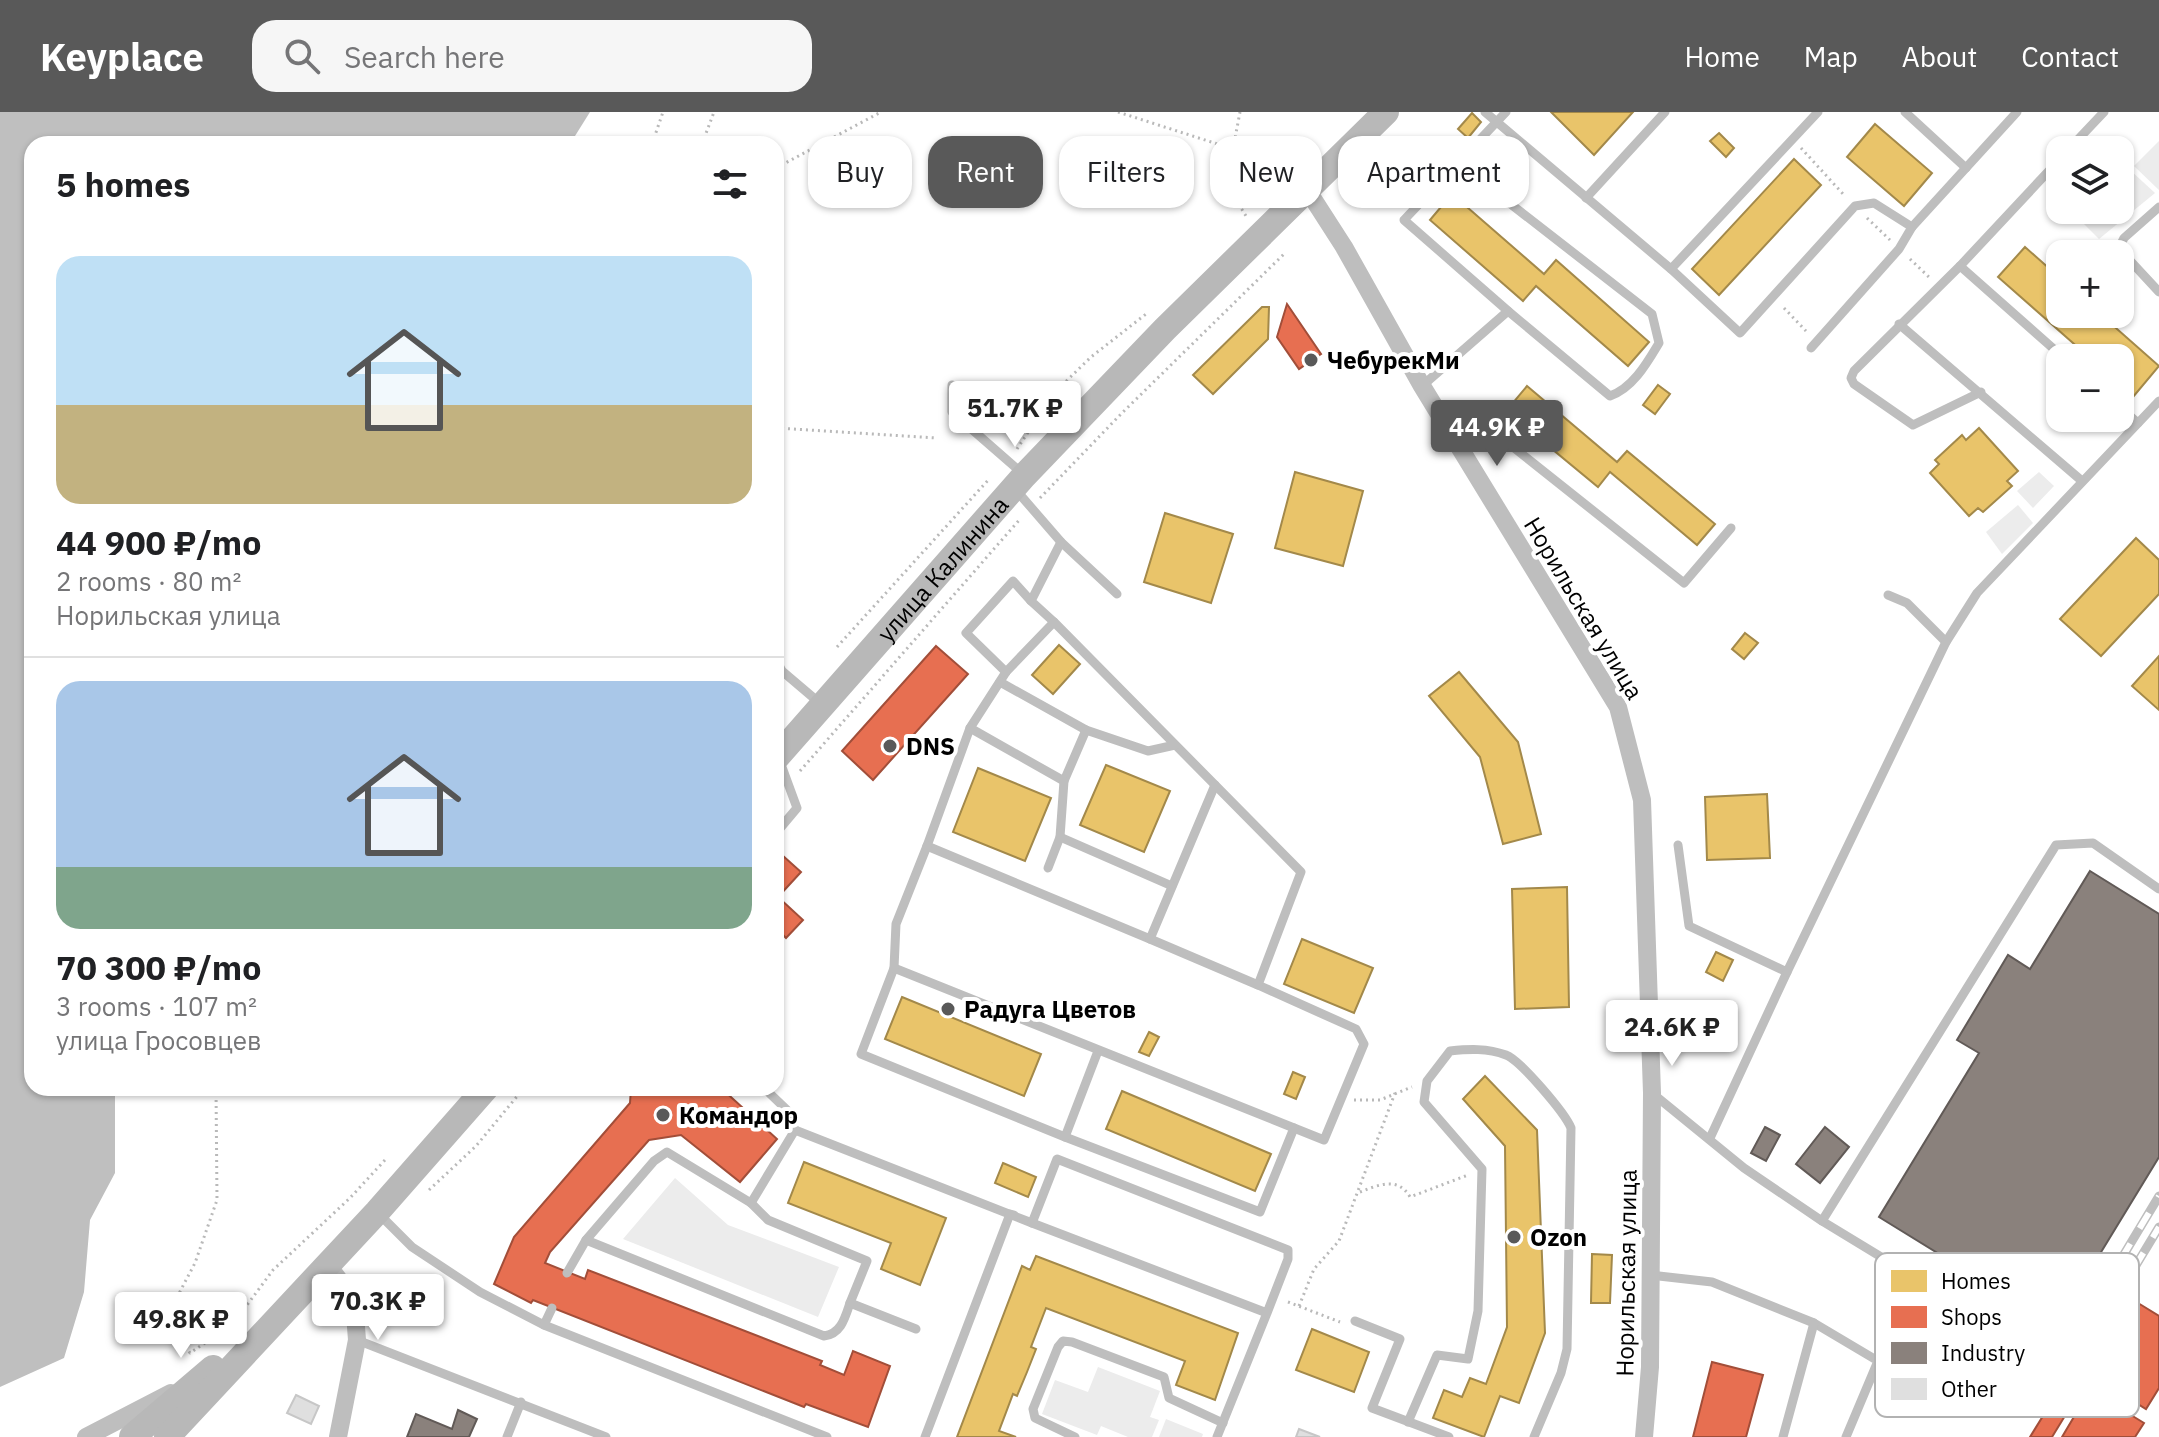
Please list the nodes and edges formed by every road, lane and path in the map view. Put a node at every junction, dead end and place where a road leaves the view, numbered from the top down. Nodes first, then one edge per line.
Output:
1 (663, 112) edge
2 (714, 112) edge
3 (881, 112) edge
4 (1118, 112) edge
5 (1240, 112) edge
6 (1386, 112) edge
7 (1485, 112) edge
8 (1506, 112) edge
9 (1665, 112) edge
10 (1818, 112) edge
11 (1905, 112) edge
12 (2017, 112) edge
13 (2104, 112) edge
14 (1918, 116) edge
15 (1496, 124) junction
16 (655, 136) edge
17 (705, 136) edge
18 (1235, 136) edge
19 (1484, 136) edge
20 (2081, 136) edge
21 (1210, 142) edge
22 (784, 164) edge
23 (1966, 168) junction
24 (2046, 174) edge
25 (1322, 177) edge
26 (1586, 198) junction
27 (2159, 207) edge
28 (1241, 208) edge
29 (1290, 208) edge
30 (1319, 208) edge
31 (1415, 208) edge
32 (1516, 208) edge
33 (1246, 216) dead end
34 (1912, 227) junction
35 (1284, 254) dead end
36 (1960, 266) junction
37 (1671, 269) junction
38 (2159, 292) edge
39 (1773, 296) junction
40 (1508, 311) junction
41 (1899, 324) junction
42 (2048, 344) edge
43 (1814, 345) joint
44 (952, 385) dead end
45 (1422, 386) junction
46 (1981, 392) junction
47 (2159, 401) edge
48 (2134, 419) edge
49 (2138, 423) junction
50 (784, 428) edge
51 (937, 438) dead end
52 (1458, 445) junction
53 (2082, 481) junction
54 (1019, 482) junction
55 (1030, 508) junction
56 (1731, 528) dead end
57 (1061, 542) junction
58 (1117, 594) dead end
59 (1888, 595) dead end
60 (1031, 601) junction
61 (1054, 622) junction
62 (1946, 642) junction
63 (1006, 672) junction
64 (784, 673) edge
65 (1000, 682) junction
66 (823, 705) junction
67 (970, 728) junction
68 (1086, 730) junction
69 (1175, 745) junction
70 (784, 749) edge
71 (784, 774) edge
72 (1064, 781) junction
73 (788, 784) junction
74 (1215, 785) junction
75 (784, 823) edge
76 (1060, 837) junction
77 (1678, 845) dead end
78 (927, 846) junction
79 (1048, 868) dead end
80 (1172, 886) junction
81 (2159, 889) edge
82 (1150, 939) junction
83 (894, 968) junction
84 (1787, 972) junction
85 (1258, 985) junction
86 (1098, 1051) junction
87 (1427, 1081) junction
88 (1395, 1093) junction
89 (1652, 1093) junction
90 (216, 1096) edge
91 (479, 1096) edge
92 (517, 1096) edge
93 (772, 1096) edge
94 (1341, 1099) junction
95 (1294, 1128) junction
96 (795, 1130) junction
97 (1065, 1137) junction
98 (1710, 1138) junction
99 (385, 1160) dead end
100 (1482, 1169) junction
101 (1360, 1192) junction
102 (423, 1195) dead end
103 (751, 1203) junction
104 (377, 1212) junction
105 (1010, 1214) junction
106 (1822, 1221) junction
107 (1032, 1223) junction
108 (586, 1240) junction
109 (1875, 1253) edge
110 (327, 1264) junction
111 (567, 1273) dead end
112 (1650, 1275) junction
113 (1273, 1296) junction
114 (850, 1303) junction
115 (1299, 1306) junction
116 (552, 1308) dead end
117 (1267, 1313) junction
118 (1355, 1321) joint
119 (1814, 1323) junction
120 (544, 1325) junction
121 (267, 1328) junction
122 (916, 1329) dead end
123 (357, 1340) junction
124 (1875, 1359) edge
125 (1875, 1368) edge
126 (195, 1381) junction
127 (521, 1402) junction
128 (1408, 1422) junction
129 (1223, 1423) junction
130 (86, 1437) edge
131 (132, 1437) edge
132 (167, 1437) edge
133 (338, 1437) edge
134 (507, 1437) edge
135 (606, 1437) edge
136 (827, 1437) edge
137 (925, 1437) edge
138 (1075, 1437) edge
139 (1217, 1437) edge
140 (1449, 1437) edge
141 (1534, 1437) edge
142 (1644, 1437) edge
143 (1783, 1437) edge
144 (1846, 1437) edge

1 - 16 path
2 - 17 path
3 - 22 path
4 - 21 path
5 - 18 path
6 - 25 main road, улица Калинина
7 - 15 lane
8 - 15 lane
9 - 26 lane
10 - 37 lane
11 - 14 lane
12 - 23 lane
13 - 20 lane
14 - 23 lane
15 - 19 lane
15 - 26 lane
23 - 34 lane
24 - 36 lane
26 - 37 lane
27 - 38 lane
28 - 33 path
29 - 54 main road, улица Калинина
30 - 45 street, Норильская улица
31 - 40 lane
32 - 40 lane
34 - 39 lane
34 - 43 lane
35 - 55 path
36 - 41 lane
36 - 42 lane
37 - 39 lane
39 - 43 path
40 - 45 lane
41 - 46 lane
41 - 46 lane
44 - 54 lane
45 - 52 street, Норильская улица
46 - 53 lane
47 - 49 lane
48 - 49 lane
49 - 53 lane
50 - 51 path
52 - 56 lane
52 - 89 street, Норильская улица
53 - 62 lane
54 - 55 lane
54 - 66 main road, улица Калинина
55 - 57 lane
55 - 73 path
57 - 58 lane
57 - 60 lane
59 - 62 lane
60 - 61 lane
60 - 63 lane
61 - 63 lane
61 - 69 lane
62 - 84 lane
63 - 65 lane
64 - 66 lane
65 - 67 lane
65 - 68 lane
66 - 70 main road, улица Калинина
67 - 72 lane
67 - 78 lane
68 - 69 lane
68 - 72 lane
69 - 74 lane
71 - 73 lane
72 - 76 lane
73 - 75 lane
74 - 80 lane
74 - 85 lane
76 - 79 lane
76 - 80 lane
77 - 84 lane
78 - 82 lane
78 - 83 lane
80 - 82 lane
81 - 106 lane
82 - 85 lane
83 - 86 lane
83 - 97 lane
84 - 98 lane
85 - 94 lane
86 - 95 lane
86 - 97 lane
87 - 88 path
87 - 100 lane
87 - 141 lane
88 - 94 path
88 - 101 path
89 - 98 lane
89 - 112 street, Норильская улица
90 - 99 path
91 - 104 main road
92 - 102 path
93 - 96 lane
94 - 95 lane
95 - 97 lane
96 - 103 lane
96 - 105 lane
98 - 106 lane
100 - 101 path
100 - 128 lane
101 - 115 path
103 - 108 lane
103 - 114 lane
104 - 110 main road
104 - 120 lane
105 - 107 lane
105 - 137 lane
106 - 109 lane
107 - 113 lane
107 - 117 lane
108 - 111 lane
108 - 114 lane
110 - 121 main road
110 - 123 street
112 - 119 lane
112 - 142 street, Норильская улица
113 - 115 path
113 - 117 lane
114 - 122 lane
115 - 118 path
116 - 120 lane
117 - 129 lane
118 - 128 lane
119 - 124 lane
119 - 143 lane
120 - 136 lane
121 - 126 main road
121 - 132 main road
123 - 127 lane
123 - 133 street
125 - 144 lane
126 - 130 street
126 - 131 main road
127 - 134 lane
127 - 135 lane
128 - 140 lane
129 - 138 lane
129 - 139 lane

